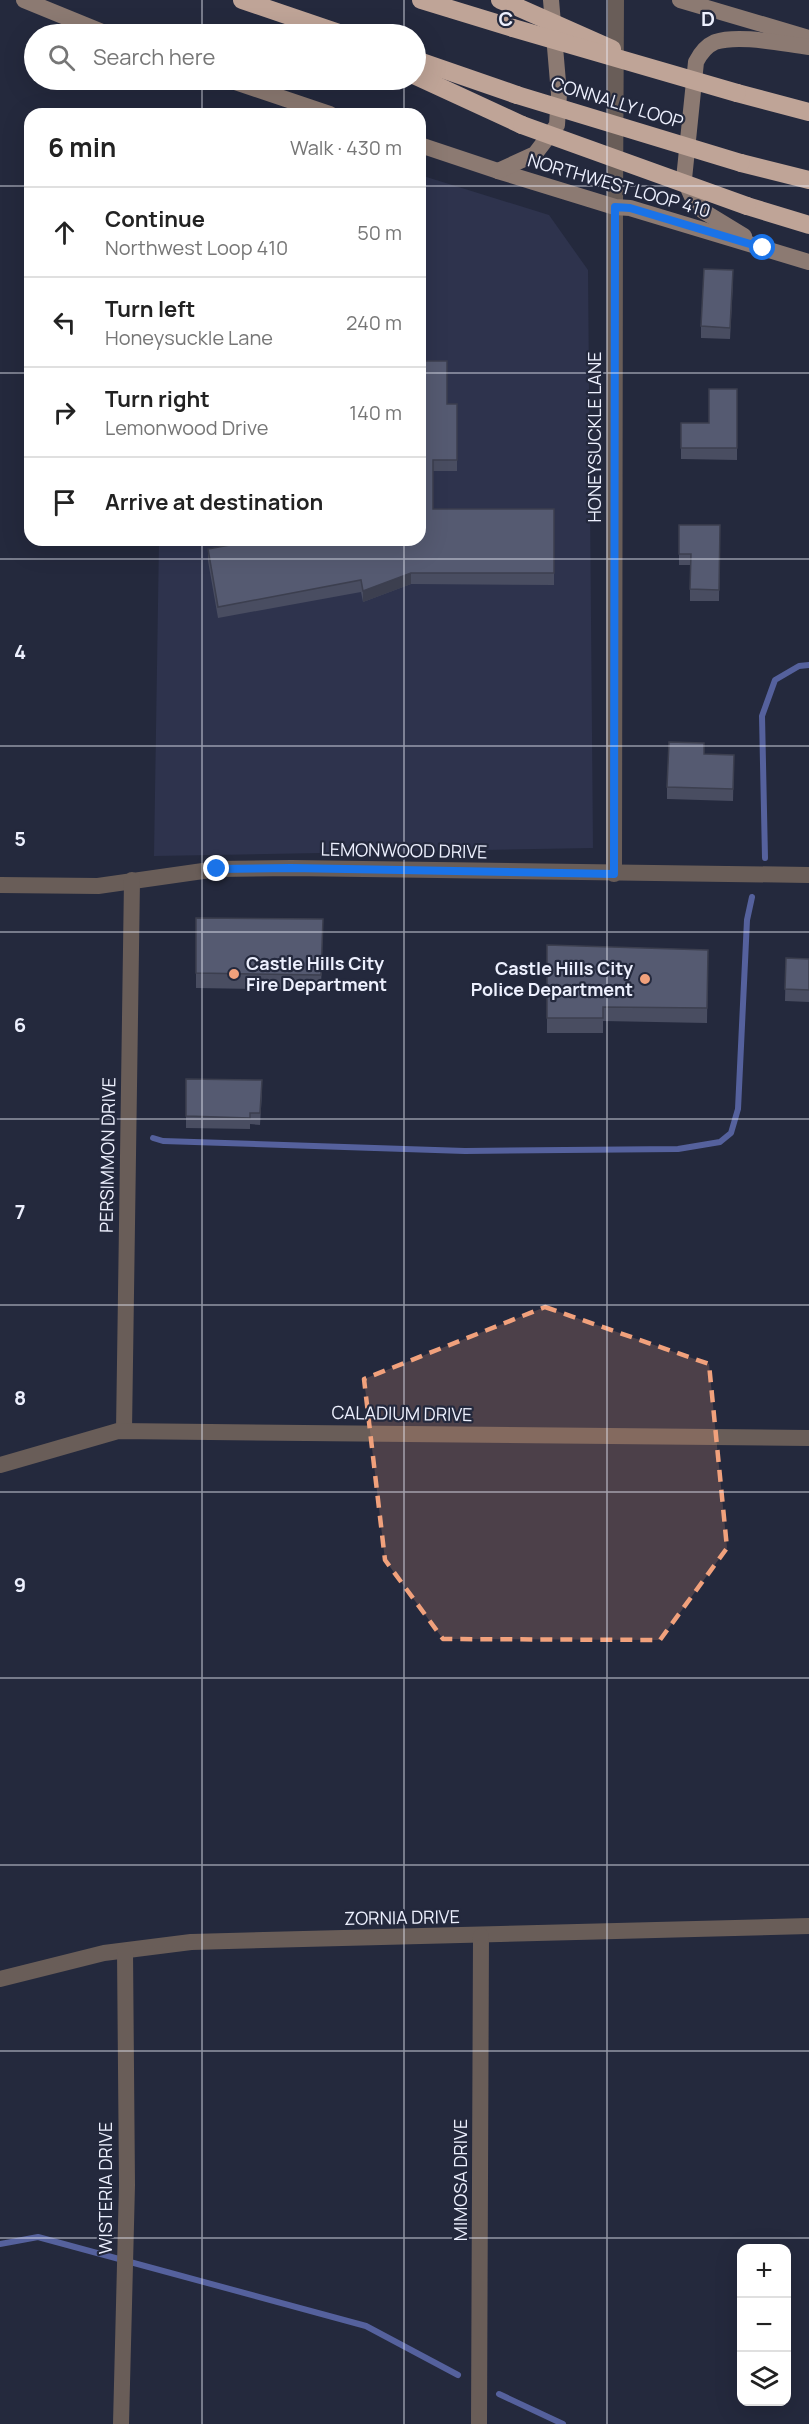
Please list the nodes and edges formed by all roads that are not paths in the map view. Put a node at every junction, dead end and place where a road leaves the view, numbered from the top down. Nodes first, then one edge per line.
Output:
1 (24, 0) edge
2 (242, 0) edge
3 (421, 0) edge
4 (551, 0) edge
5 (616, 0) edge
6 (680, 0) edge
7 (507, 3) edge
8 (273, 10) junction
9 (83, 24) edge
10 (303, 24) edge
11 (313, 24) edge
12 (809, 38) edge
13 (809, 47) edge
14 (426, 63) edge
15 (657, 71) junction
16 (426, 81) edge
17 (259, 90) edge
18 (312, 108) edge
19 (809, 112) edge
20 (426, 147) edge
21 (498, 171) junction
22 (809, 180) edge
23 (615, 207) junction
24 (809, 225) edge
25 (763, 248) junction
26 (809, 262) edge
27 (614, 874) junction
28 (809, 875) edge
29 (132, 880) junction
30 (0, 885) edge
31 (124, 1431) junction
32 (809, 1438) edge
33 (0, 1465) edge
34 (809, 1926) edge
35 (481, 1936) junction
36 (125, 1952) junction
37 (0, 1979) edge
38 (121, 2424) edge
39 (479, 2424) edge

1 - 9 main road
2 - 8 highway
3 - 15 highway, bridge
4 - 21 main road
5 - 23 street, HONEYSUCKLE LANE
6 - 12 main road
7 - 15 highway, bridge
8 - 10 highway
8 - 11 highway
13 - 25 main road
14 - 22 highway, CONNALLY LOOP, bridge
15 - 19 highway, bridge
16 - 24 highway, bridge
17 - 18 main road
20 - 21 main road, NORTHWEST LOOP 410
21 - 23 main road, NORTHWEST LOOP 410
23 - 25 main road, NORTHWEST LOOP 410
23 - 27 street, HONEYSUCKLE LANE
25 - 26 main road, NORTHWEST LOOP 410
27 - 28 street, LEMONWOOD DRIVE
27 - 29 street, LEMONWOOD DRIVE
29 - 30 street, LEMONWOOD DRIVE
29 - 31 street, PERSIMMON DRIVE
31 - 32 street, CALADIUM DRIVE
31 - 33 street, CALADIUM DRIVE
34 - 35 street, ZORNIA DRIVE
35 - 36 street, ZORNIA DRIVE
35 - 39 street, MIMOSA DRIVE
36 - 37 street, ZORNIA DRIVE
36 - 38 street, WISTERIA DRIVE

